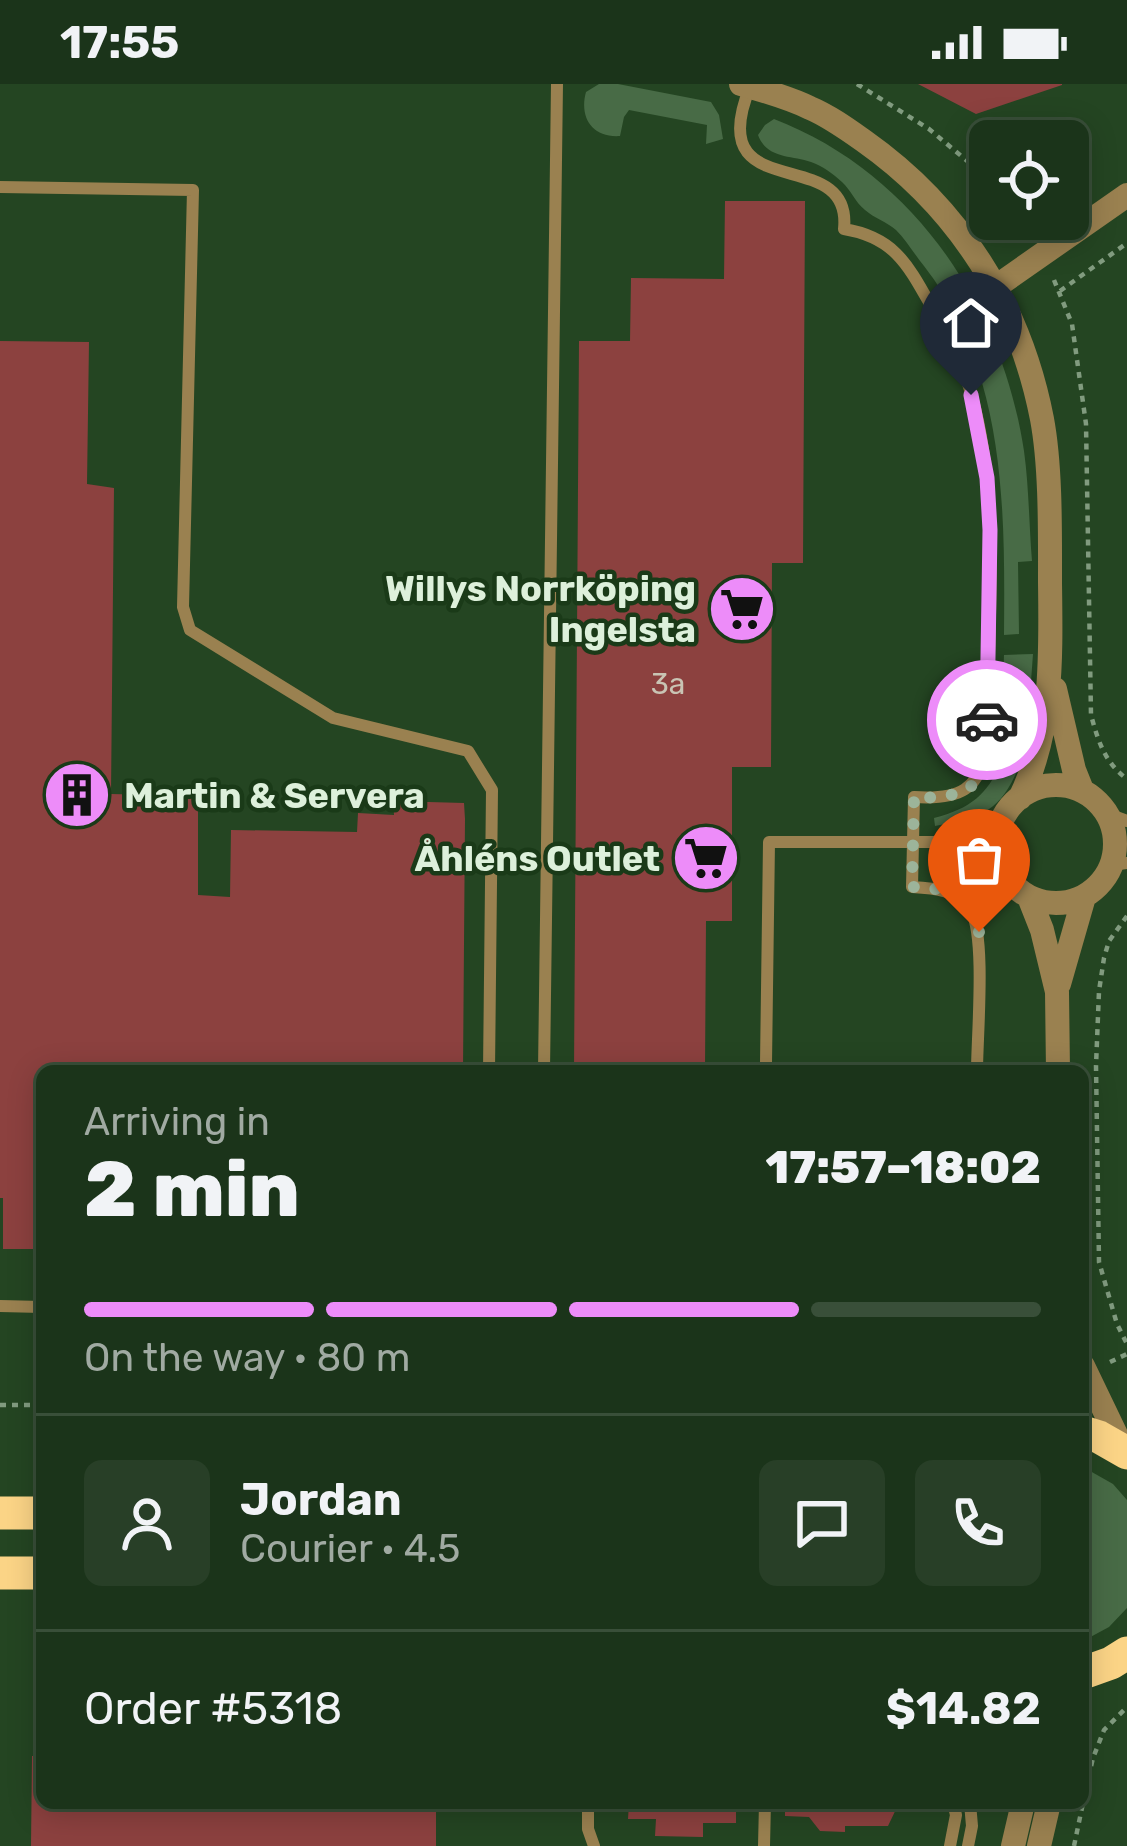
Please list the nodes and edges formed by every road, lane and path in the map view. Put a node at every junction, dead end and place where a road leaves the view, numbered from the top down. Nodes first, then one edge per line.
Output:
1 (557, 84) edge
2 (857, 84) edge
3 (745, 85) edge
4 (969, 162) edge
5 (0, 187) edge
6 (1127, 195) edge
7 (1032, 240) edge
8 (1127, 243) edge
9 (1041, 256) junction
10 (997, 286) junction
11 (1060, 291) junction
12 (1051, 665) junction
13 (1127, 779) edge
14 (1082, 790) junction
15 (1012, 807) junction
16 (1118, 818) edge
17 (913, 842) junction
18 (934, 842) junction
19 (1000, 864) junction
20 (1120, 864) edge
21 (1029, 897) junction
22 (1084, 897) junction
23 (1127, 916) edge
24 (1057, 992) junction
25 (489, 1065) edge
26 (544, 1065) edge
27 (767, 1065) edge
28 (977, 1065) edge
29 (1058, 1065) edge
30 (0, 1306) edge
31 (36, 1307) edge
32 (1127, 1344) edge
33 (1089, 1378) edge
34 (0, 1405) edge
35 (36, 1405) edge
36 (1089, 1434) edge
37 (1125, 1451) edge
38 (0, 1513) edge
39 (36, 1514) edge
40 (0, 1573) edge
41 (36, 1573) edge
42 (1127, 1653) edge
43 (1089, 1677) edge
44 (1127, 1707) edge
45 (1089, 1776) edge
46 (588, 1809) edge
47 (765, 1809) edge
48 (954, 1809) edge
49 (970, 1809) edge
50 (1021, 1809) edge
51 (1048, 1809) edge
52 (1082, 1809) edge
53 (594, 1846) edge
54 (764, 1846) edge
55 (950, 1846) edge
56 (968, 1846) edge
57 (1013, 1846) edge
58 (1039, 1846) edge
59 (1074, 1846) edge

1 - 26 lane
2 - 4 path
3 - 10 street
3 - 17 lane
5 - 25 lane
6 - 9 street
7 - 9 path
8 - 11 path
9 - 10 street
9 - 11 path
10 - 12 street
11 - 13 path
12 - 14 street
12 - 15 street
14 - 15 street
14 - 16 street
15 - 18 lane
15 - 19 street
16 - 20 street
17 - 18 lane
17 - 27 lane
17 - 28 lane
18 - 19 lane
19 - 21 street
20 - 22 street
21 - 22 street
21 - 24 street
22 - 24 street
23 - 32 path
24 - 29 street
30 - 31 lane
33 - 37 street
34 - 35 path
36 - 37 highway
38 - 39 highway
40 - 41 highway
42 - 43 highway
44 - 45 path
46 - 53 lane
47 - 54 lane
48 - 55 lane
49 - 56 lane
50 - 57 street
51 - 58 street
52 - 59 path

